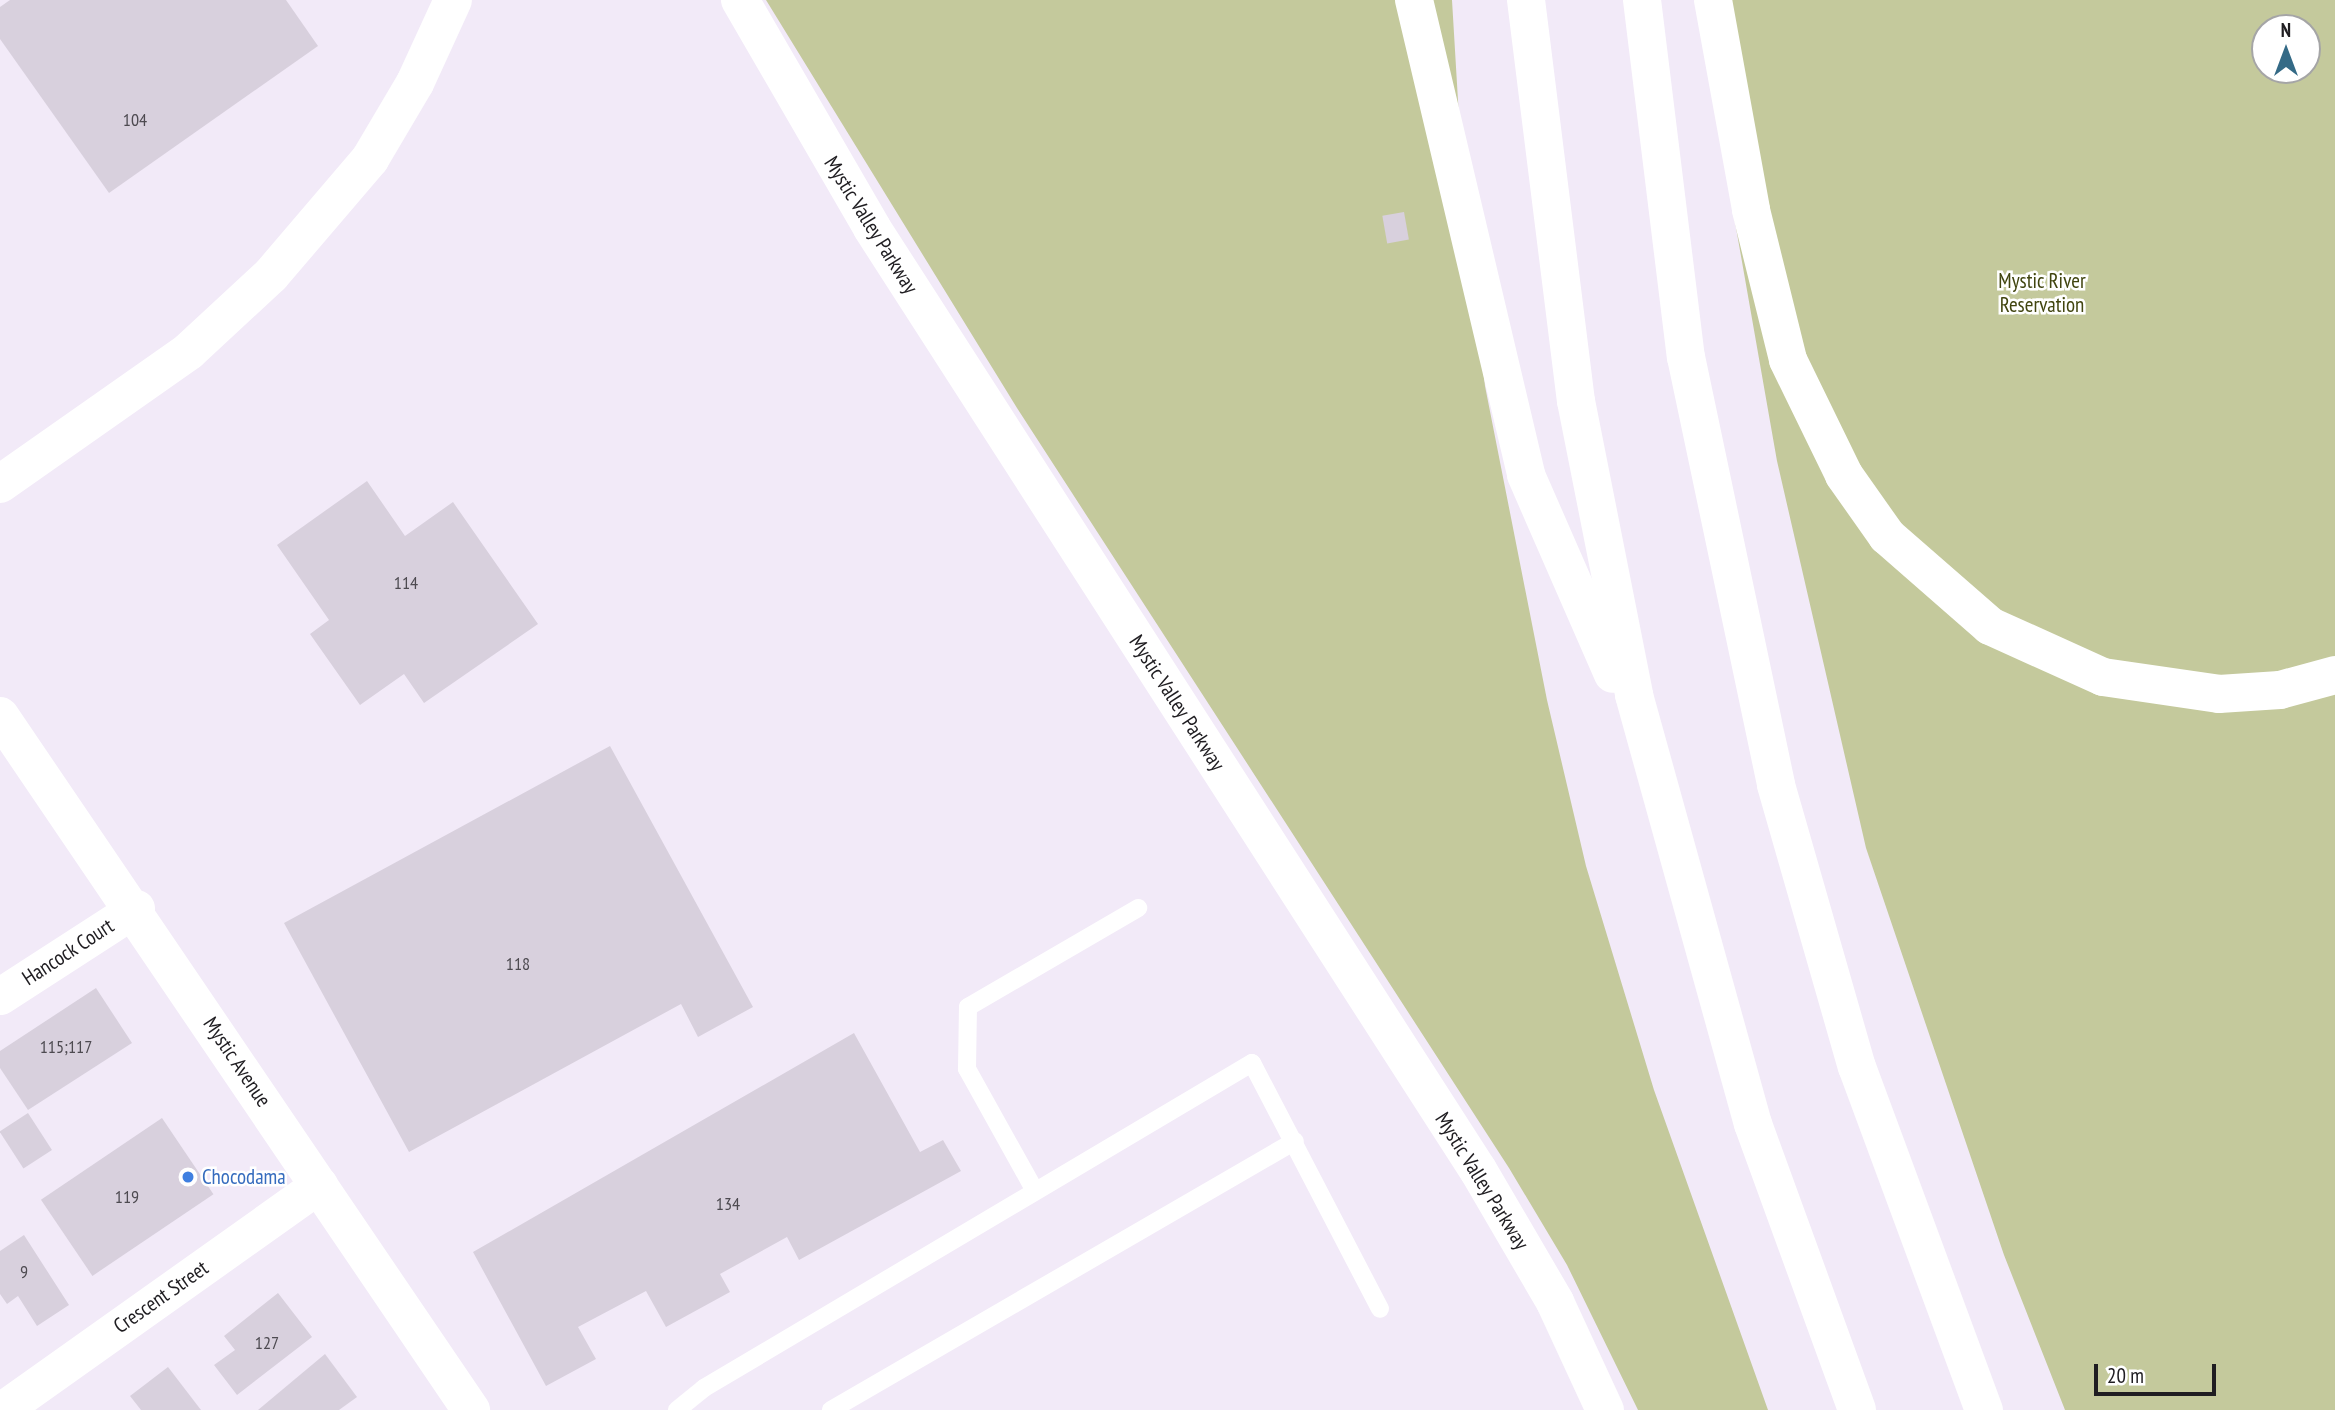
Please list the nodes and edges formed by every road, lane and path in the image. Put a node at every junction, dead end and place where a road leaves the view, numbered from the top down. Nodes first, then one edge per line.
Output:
1 (453, 0) edge
2 (740, 0) edge
3 (1415, 0) edge
4 (1526, 0) edge
5 (1642, 0) edge
6 (1713, 0) edge
7 (0, 484) edge
8 (2335, 675) edge
9 (0, 716) edge
10 (1649, 756) junction
11 (136, 908) junction
12 (1138, 908) dead end
13 (0, 996) edge
14 (1295, 1141) junction
15 (319, 1185) junction
16 (1035, 1191) junction
17 (1380, 1309) dead end
18 (2, 1410) edge
19 (471, 1410) edge
20 (677, 1410) edge
21 (831, 1410) edge
22 (1605, 1410) edge
23 (1857, 1410) edge
24 (1984, 1410) edge

1 - 7 main road
2 - 22 main road, Mystic Valley Parkway
3 - 10 main road
4 - 10 main road
5 - 24 main road
6 - 8 main road
9 - 11 main road, Mystic Avenue
10 - 23 main road
11 - 13 street, Hancock Court
11 - 15 main road, Mystic Avenue
12 - 16 lane
14 - 16 lane
14 - 17 lane
14 - 21 lane
15 - 18 street, Crescent Street
15 - 19 main road, Mystic Avenue
16 - 20 lane

